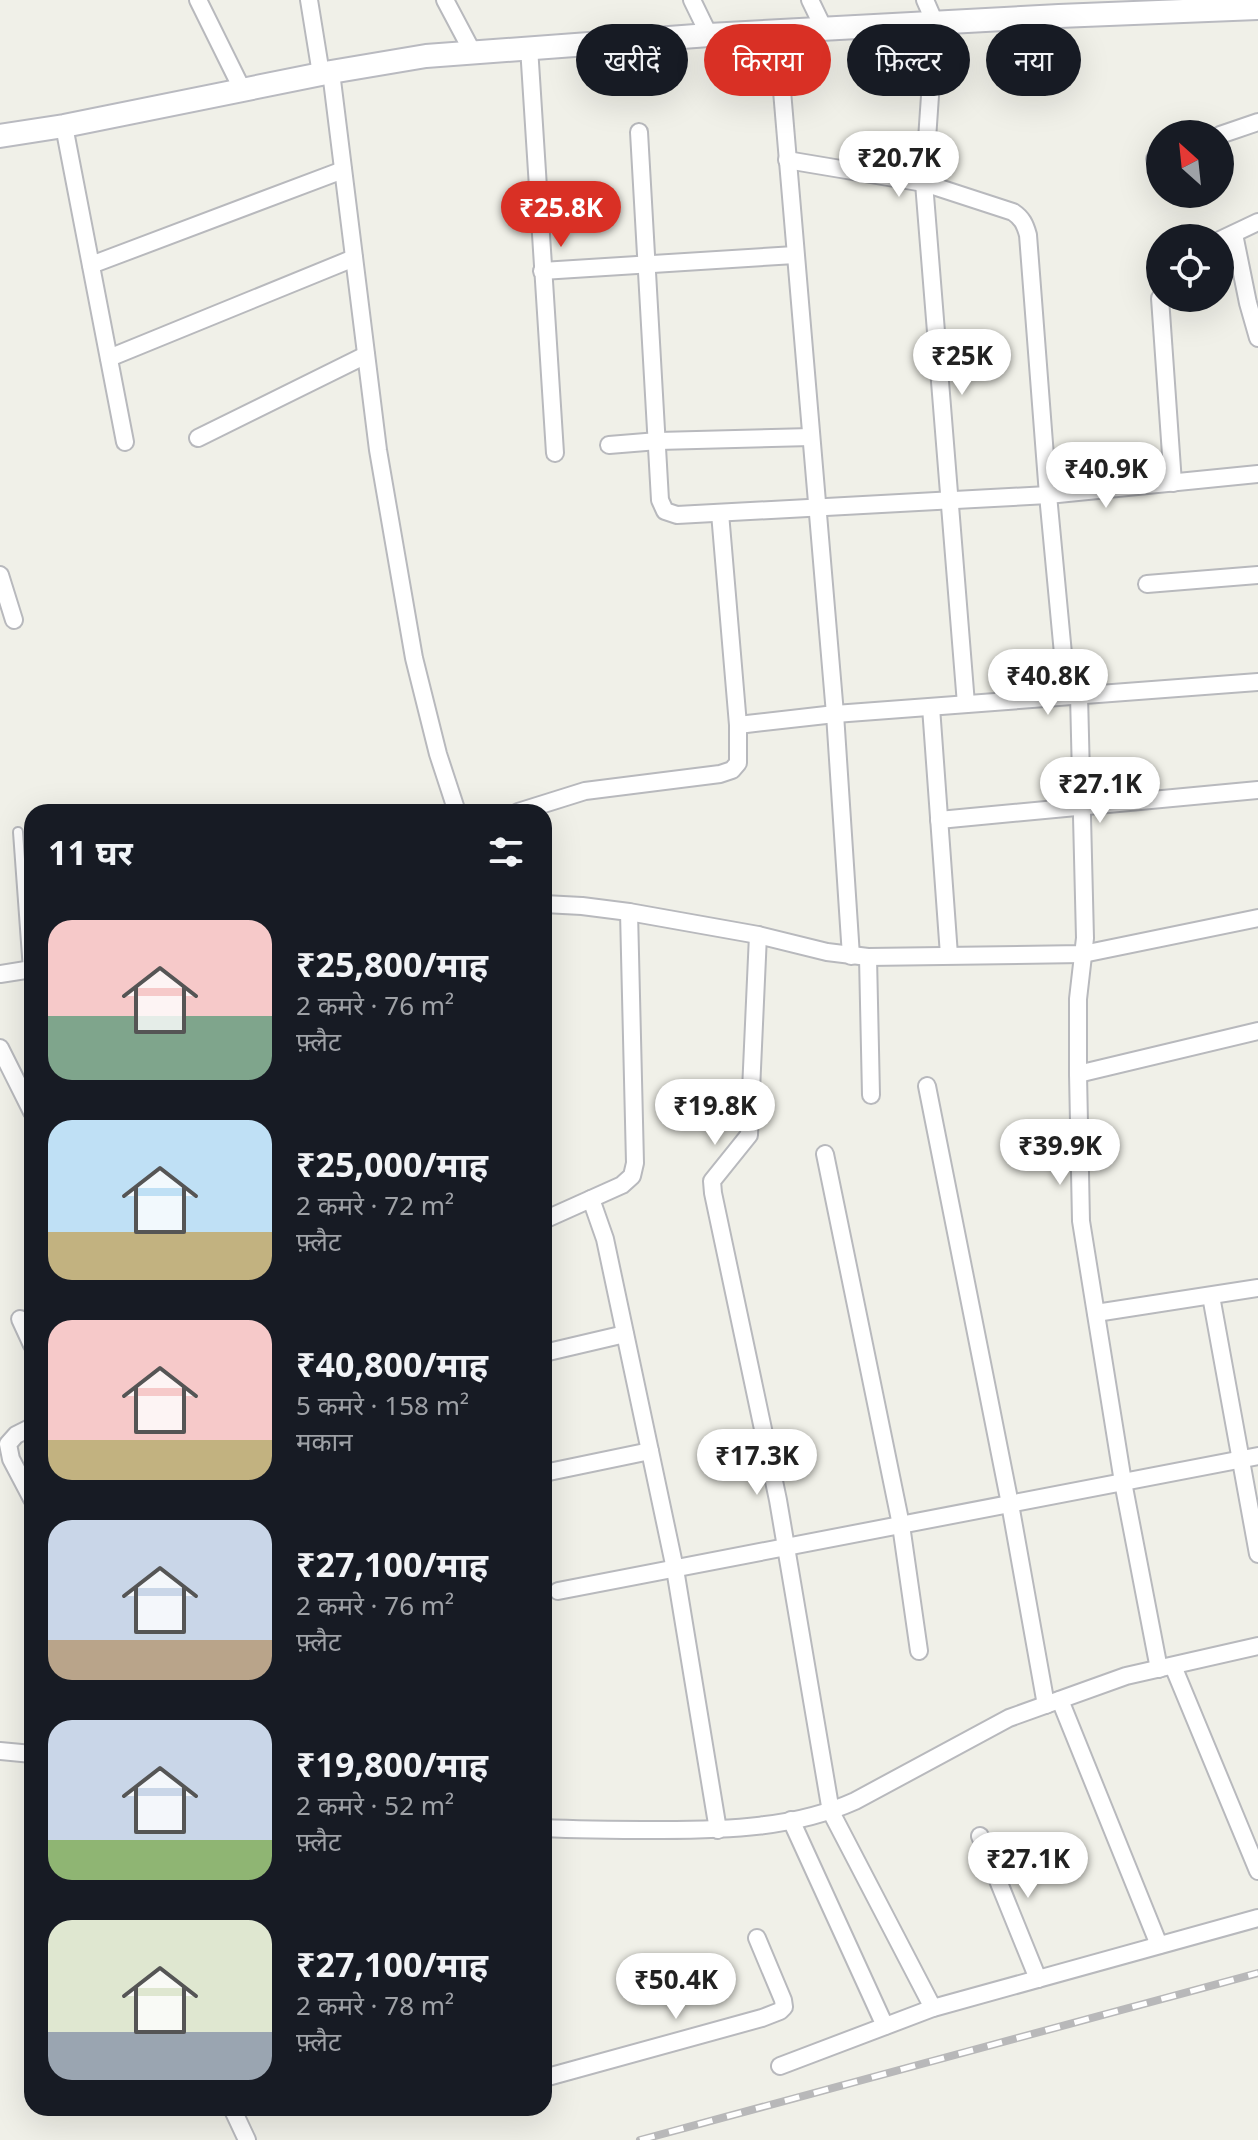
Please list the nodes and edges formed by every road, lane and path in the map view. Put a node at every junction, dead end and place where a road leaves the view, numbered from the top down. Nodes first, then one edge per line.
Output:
1 (198, 0) edge
2 (309, 0) edge
3 (445, 0) edge
4 (692, 0) edge
5 (810, 0) edge
6 (925, 0) edge
7 (1245, 5) edge
8 (1019, 9) edge
9 (935, 23) junction
10 (822, 24) edge
11 (704, 25) edge
12 (831, 29) edge
13 (704, 35) edge
14 (529, 47) junction
15 (472, 51) junction
16 (326, 73) junction
17 (243, 91) junction
18 (782, 96) edge
19 (1258, 122) edge
20 (64, 126) junction
21 (1234, 130) edge
22 (639, 132) dead end
23 (0, 136) edge
24 (787, 160) junction
25 (343, 170) junction
26 (924, 183) junction
27 (1258, 222) edge
28 (1234, 234) edge
29 (795, 255) junction
30 (354, 258) junction
31 (1234, 259) edge
32 (647, 264) junction
33 (91, 265) junction
34 (542, 271) junction
35 (1161, 312) edge
36 (1258, 338) edge
37 (366, 355) junction
38 (109, 358) junction
39 (811, 437) junction
40 (198, 438) dead end
41 (658, 441) junction
42 (125, 442) dead end
43 (609, 445) dead end
44 (555, 453) dead end
45 (1258, 474) edge
46 (1173, 483) junction
47 (1048, 495) junction
48 (951, 499) junction
49 (817, 507) junction
50 (720, 513) junction
51 (0, 575) edge
52 (1258, 575) edge
53 (1147, 584) dead end
54 (14, 620) dead end
55 (1258, 682) edge
56 (1073, 695) junction
57 (966, 704) junction
58 (931, 707) junction
59 (835, 714) junction
60 (738, 725) junction
61 (1258, 790) edge
62 (454, 804) edge
63 (544, 804) edge
64 (1082, 807) junction
65 (939, 820) junction
66 (18, 832) dead end
67 (24, 897) edge
68 (552, 904) edge
69 (629, 912) junction
70 (1258, 918) edge
71 (758, 935) junction
72 (1083, 954) junction
73 (949, 955) junction
74 (859, 956) junction
75 (24, 972) edge
76 (0, 974) edge
77 (1258, 1031) edge
78 (0, 1048) edge
79 (1078, 1074) junction
80 (927, 1086) dead end
81 (871, 1095) dead end
82 (24, 1096) edge
83 (825, 1154) dead end
84 (591, 1199) junction
85 (552, 1216) edge
86 (1258, 1288) edge
87 (1211, 1296) junction
88 (1096, 1313) junction
89 (20, 1319) dead end
90 (24, 1328) edge
91 (625, 1334) junction
92 (552, 1351) edge
93 (24, 1431) edge
94 (650, 1451) junction
95 (1258, 1456) edge
96 (1241, 1459) junction
97 (552, 1471) edge
98 (1123, 1482) junction
99 (24, 1484) edge
100 (1010, 1504) junction
101 (901, 1525) junction
102 (787, 1548) junction
103 (1258, 1554) edge
104 (675, 1569) junction
105 (558, 1591) dead end
106 (1258, 1646) edge
107 (919, 1651) dead end
108 (1166, 1667) junction
109 (1053, 1703) junction
110 (0, 1751) edge
111 (24, 1753) edge
112 (831, 1812) junction
113 (791, 1820) junction
114 (552, 1828) edge
115 (718, 1830) junction
116 (980, 1836) dead end
117 (1258, 1871) edge
118 (1258, 1918) edge
119 (757, 1938) dead end
120 (1159, 1945) junction
121 (1038, 1979) junction
122 (933, 2008) junction
123 (885, 2026) junction
124 (780, 2066) dead end
125 (552, 2076) edge
126 (236, 2116) edge
127 (247, 2140) edge

1 - 17 street
2 - 16 street
3 - 15 street
4 - 11 street
5 - 10 street
6 - 9 street
7 - 8 street
8 - 9 street
9 - 12 street
9 - 26 street
13 - 14 street
14 - 15 street
14 - 34 street
15 - 16 street
16 - 17 street
16 - 25 street
17 - 20 street
18 - 24 street
19 - 21 street
20 - 23 street
20 - 33 street
22 - 32 street
24 - 26 street
24 - 29 street
25 - 30 street
25 - 33 street
26 - 47 street
26 - 48 street
27 - 28 street
29 - 32 street
29 - 39 street
30 - 37 street
30 - 38 street
31 - 36 street
32 - 34 street
32 - 41 street
33 - 38 street
34 - 44 street
35 - 46 street
37 - 40 street
37 - 62 street
38 - 42 street
39 - 41 street
39 - 49 street
41 - 43 street
41 - 50 street
45 - 46 street
46 - 47 street
47 - 48 street
47 - 56 street
48 - 49 street
48 - 57 street
49 - 50 street
49 - 59 street
50 - 60 street
51 - 54 street
52 - 53 street
55 - 56 street
56 - 57 street
56 - 64 street
57 - 58 street
58 - 59 street
58 - 65 street
59 - 60 street
59 - 74 street
60 - 63 street
61 - 64 street
64 - 65 street
64 - 72 street
65 - 73 street
66 - 67 lane
68 - 69 street
69 - 71 street
69 - 84 street
70 - 72 street
71 - 74 street
71 - 102 street
72 - 73 street
72 - 79 street
73 - 74 street
74 - 81 street
75 - 76 street
77 - 79 street
78 - 82 street
79 - 88 street
80 - 100 street
83 - 101 street
84 - 85 street
84 - 91 street
86 - 87 street
87 - 88 street
87 - 96 street
88 - 98 street
89 - 90 street
91 - 92 street
91 - 94 street
93 - 99 street
94 - 97 street
94 - 104 street
95 - 96 street
96 - 98 street
96 - 103 street
98 - 100 street
98 - 108 street
100 - 101 street
100 - 109 street
101 - 102 street
101 - 107 street
102 - 104 street
102 - 112 street
104 - 105 street
104 - 115 street
106 - 108 street
108 - 109 street
108 - 117 street
109 - 112 street
109 - 120 street
110 - 111 street
112 - 113 street
112 - 122 street
113 - 115 street
113 - 123 street
114 - 115 street
116 - 121 street
118 - 120 street
119 - 125 street
120 - 121 street
121 - 122 street
122 - 123 street
123 - 124 street
126 - 127 street

